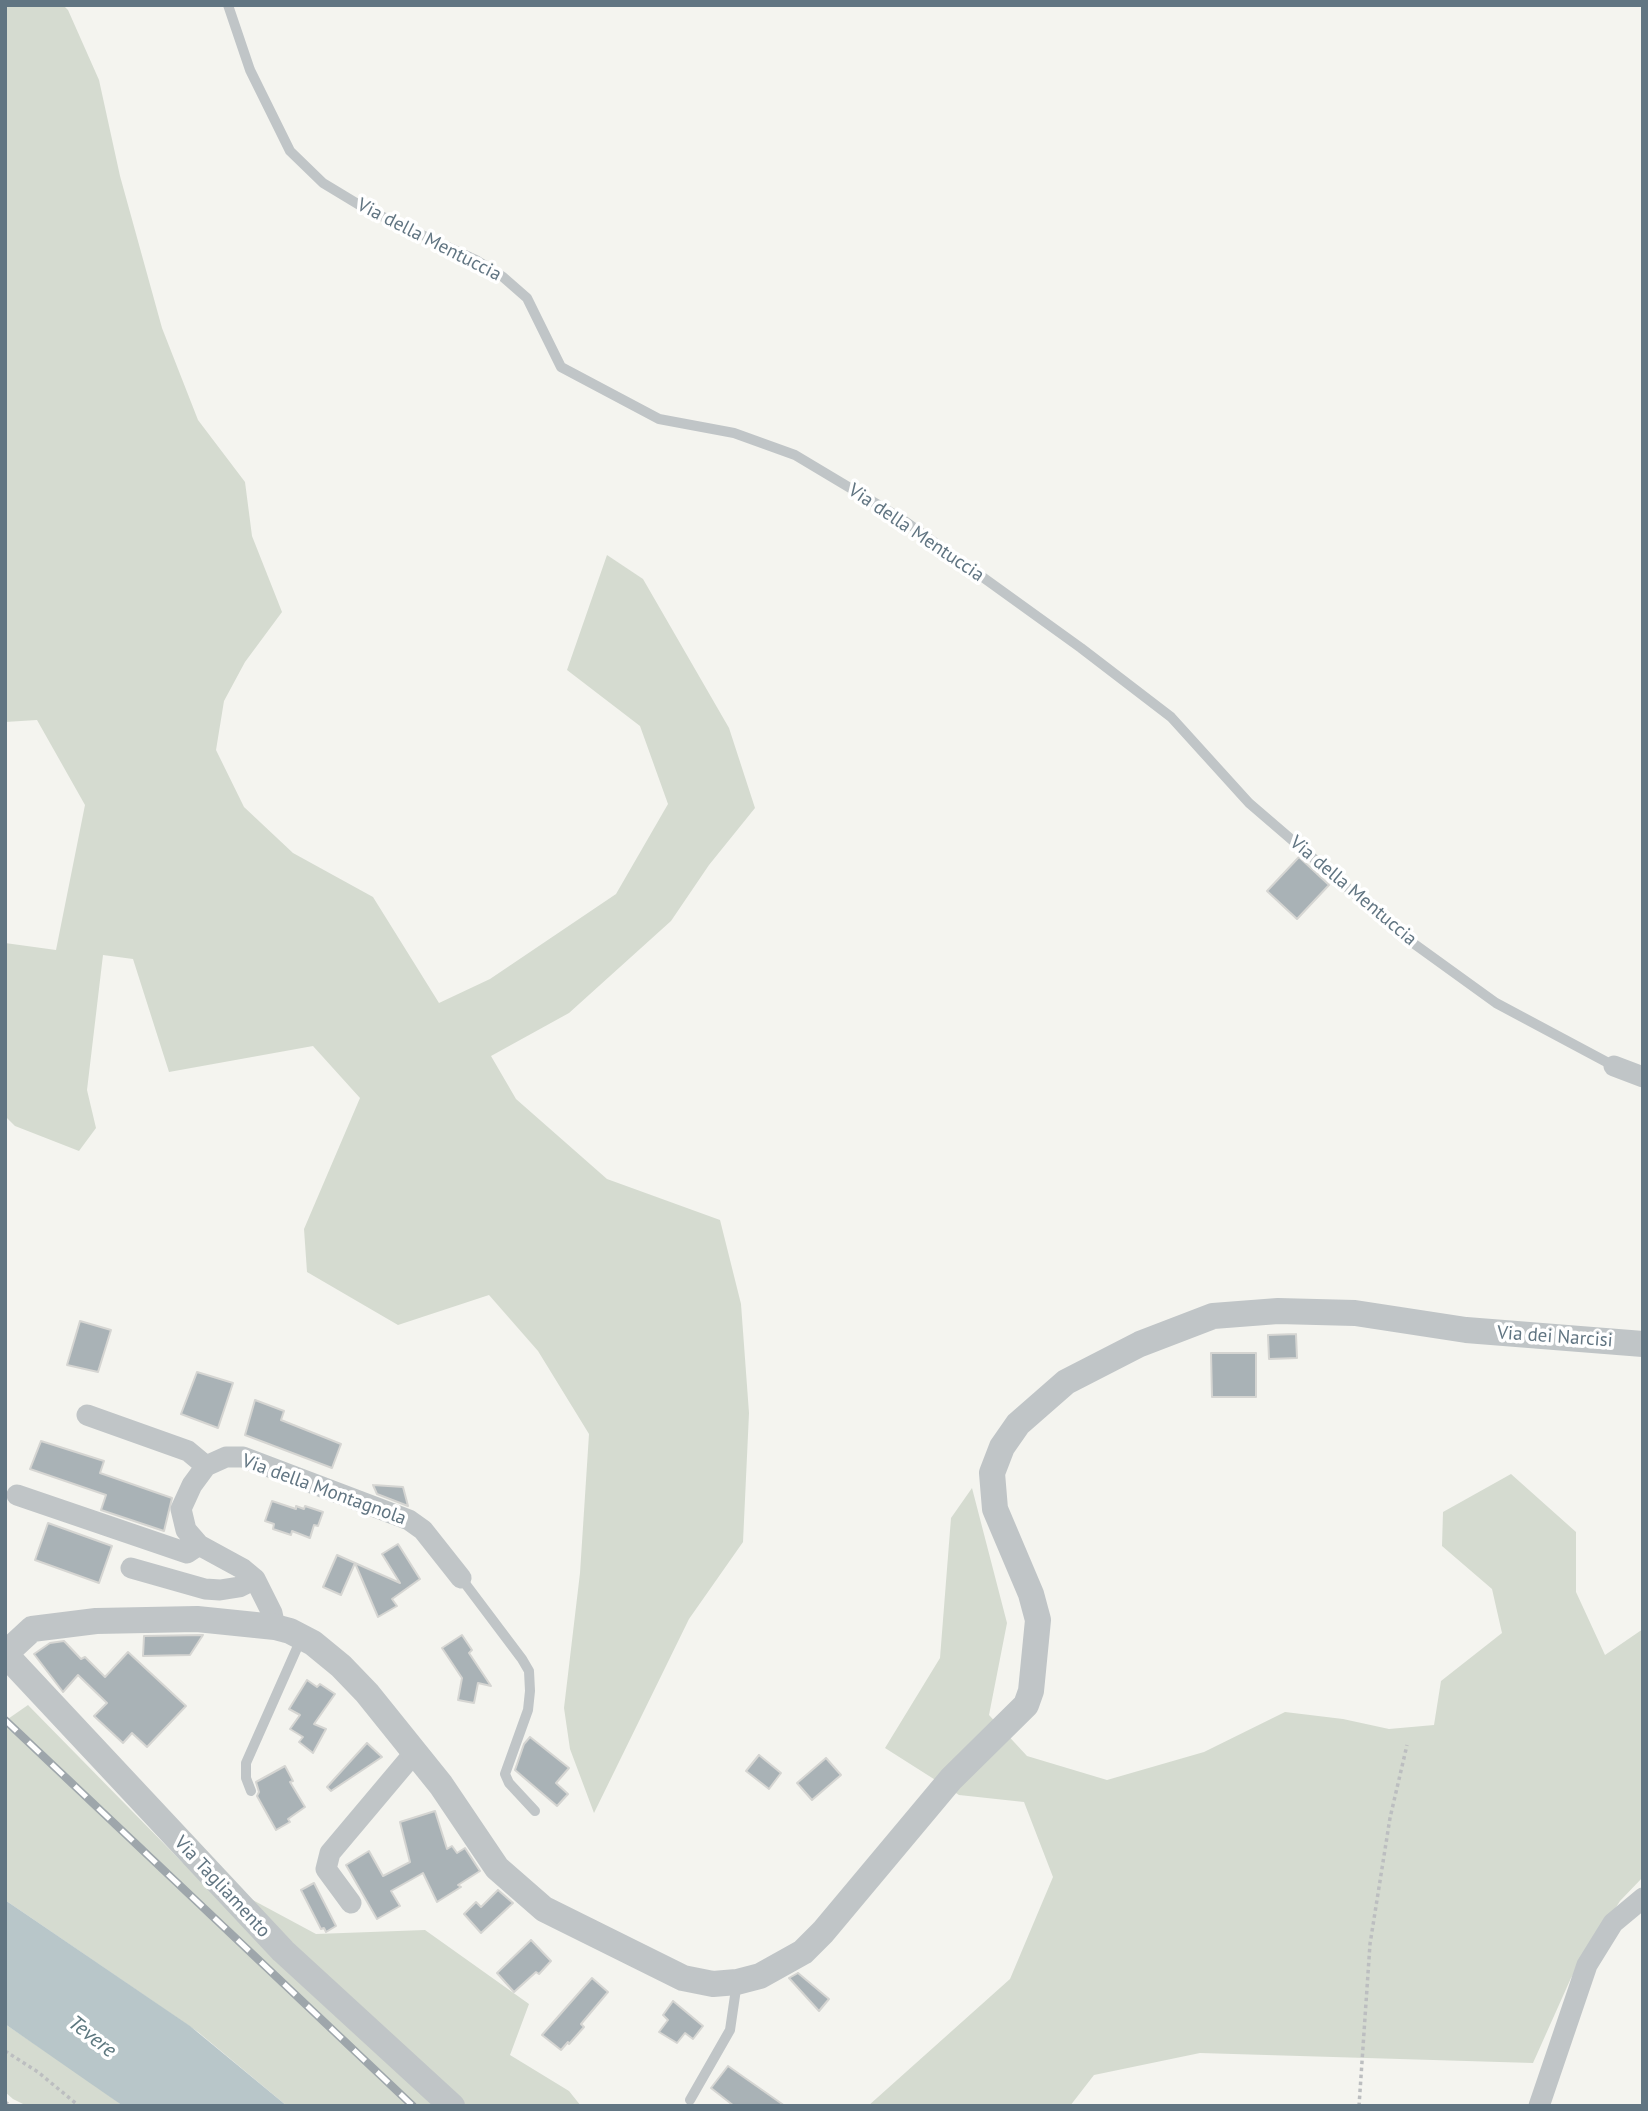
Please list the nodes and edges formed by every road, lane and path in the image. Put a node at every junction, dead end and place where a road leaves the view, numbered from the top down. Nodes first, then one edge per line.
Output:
1 (228, 5) edge
2 (1614, 1066) joint
3 (1643, 1077) edge
4 (1643, 1344) edge
5 (87, 1415) dead end
6 (206, 1466) junction
7 (18, 1495) dead end
8 (199, 1545) junction
9 (131, 1568) dead end
10 (461, 1578) joint
11 (256, 1579) junction
12 (275, 1627) junction
13 (302, 1637) junction
14 (5, 1654) edge
15 (1407, 1745) dead end
16 (415, 1752) junction
17 (251, 1791) dead end
18 (536, 1811) dead end
19 (1643, 1898) edge
20 (351, 1903) dead end
21 (737, 1982) junction
22 (5, 2051) edge
23 (690, 2100) dead end
24 (5, 2102) edge
25 (11, 2106) edge
26 (79, 2106) edge
27 (452, 2106) edge
28 (1359, 2106) edge
29 (1539, 2106) edge

1 - 2 lane, Via della Mentuccia
2 - 3 street, Via della Mentuccia
4 - 21 street, Via dei Narcisi
5 - 6 street
6 - 8 street
6 - 10 street, Via della Montagnola
7 - 8 street
8 - 11 street
9 - 11 street
10 - 18 lane
11 - 12 street
12 - 13 street, Via dei Narcisi
12 - 14 street, Via dei Narcisi
13 - 16 street, Via dei Narcisi
13 - 17 lane
14 - 27 street, Via Tagliamento
15 - 28 path
16 - 20 street
16 - 21 street, Via dei Narcisi
19 - 29 street
21 - 23 lane
22 - 26 path
24 - 25 path

